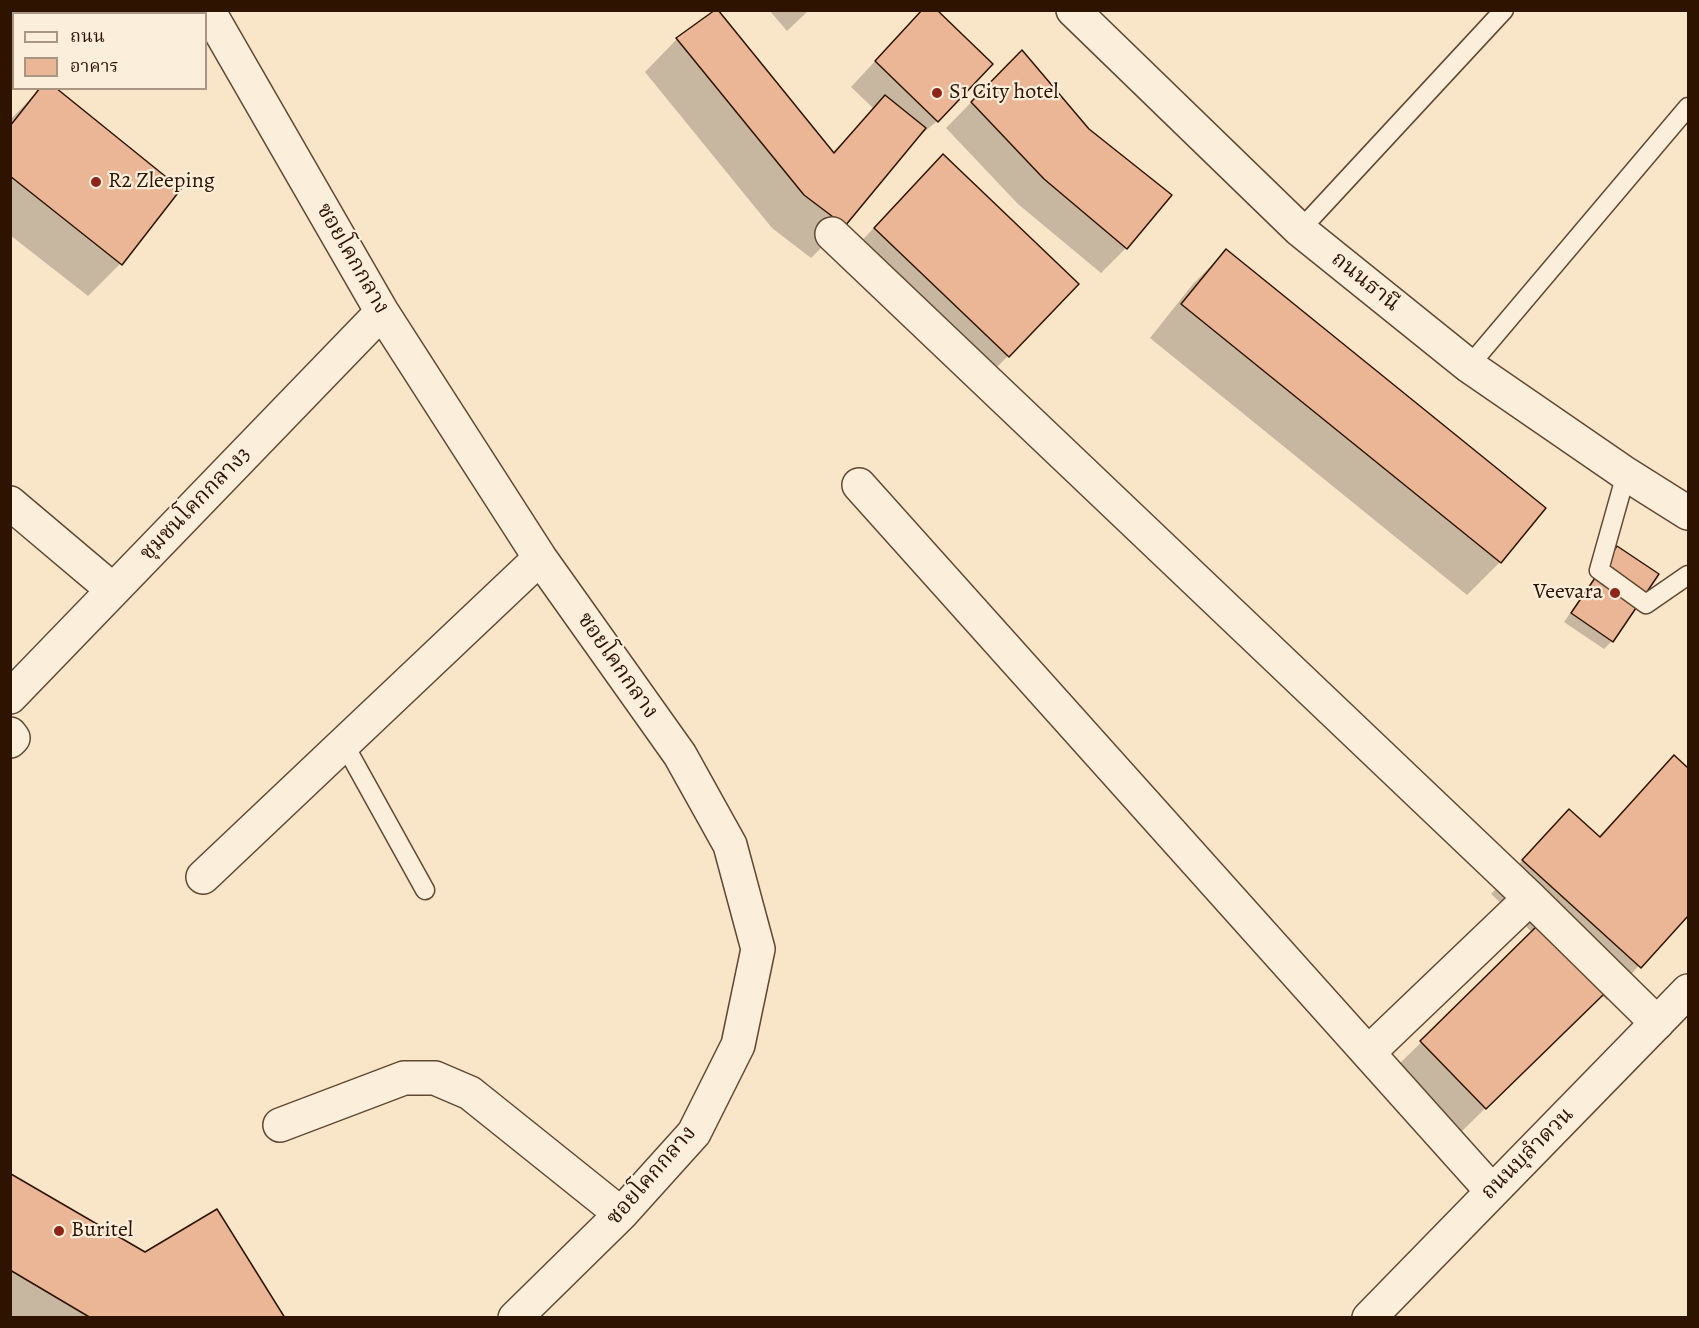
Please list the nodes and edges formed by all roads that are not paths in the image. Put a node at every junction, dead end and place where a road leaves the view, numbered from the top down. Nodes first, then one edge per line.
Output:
1 (208, 10) edge
2 (1074, 10) edge
3 (1504, 10) edge
4 (1689, 107) edge
5 (1300, 230) junction
6 (832, 234) dead end
7 (382, 312) junction
8 (1469, 366) junction
9 (1626, 474) junction
10 (859, 485) dead end
11 (10, 503) edge
12 (1689, 513) edge
13 (540, 558) junction
14 (1689, 575) edge
15 (113, 590) junction
16 (10, 697) edge
17 (10, 734) edge
18 (10, 741) edge
19 (343, 742) junction
20 (203, 877) dead end
21 (425, 890) dead end
22 (1530, 898) junction
23 (1689, 991) edge
24 (1657, 1023) junction
25 (1369, 1052) junction
26 (280, 1125) dead end
27 (1491, 1190) junction
28 (621, 1214) junction
29 (514, 1317) edge
30 (1369, 1317) edge

1 - 7 street, ซอยโคกกลาง
2 - 5 street, ถนนธานี
3 - 5 lane
4 - 8 lane
5 - 8 street, ถนนธานี
6 - 22 street
7 - 13 street, ซอยโคกกลาง
7 - 15 street, ชุมชนโคกกลาง3
8 - 9 street, ถนนธานี
9 - 12 street, ถนนธานี
9 - 14 lane
10 - 25 street
11 - 15 street
13 - 19 street
13 - 28 street, ซอยโคกกลาง
15 - 16 street, ชุมชนโคกกลาง3
17 - 18 street
19 - 20 street
19 - 21 lane
22 - 24 street
22 - 25 street
23 - 24 street, ถนนบุลำดวน
24 - 27 street, ถนนบุลำดวน
25 - 27 street
26 - 28 street
27 - 30 street, ถนนบุลำดวน
28 - 29 street, ซอยโคกกลาง

